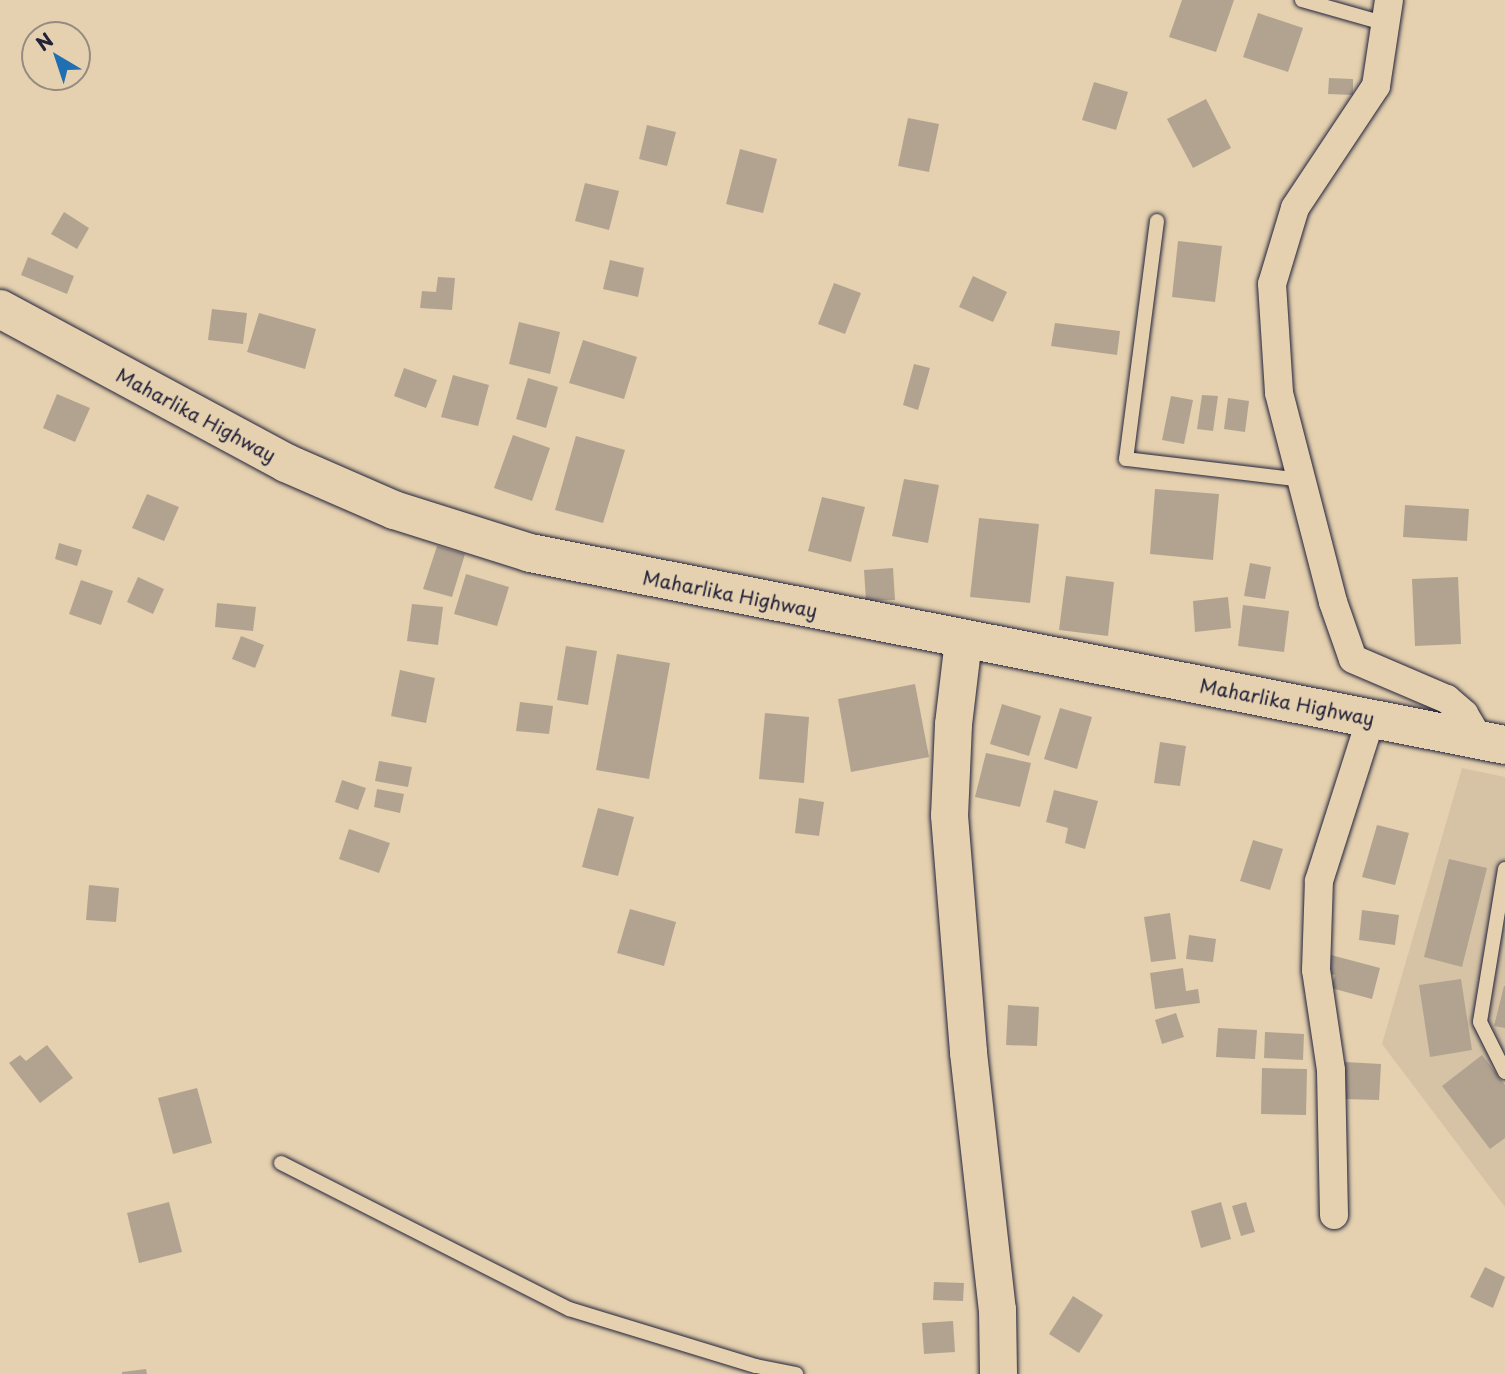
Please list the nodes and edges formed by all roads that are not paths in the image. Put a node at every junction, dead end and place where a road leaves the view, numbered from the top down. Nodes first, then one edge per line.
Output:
1 (1301, 0) edge
2 (1388, 12) edge
3 (1157, 221) dead end
4 (0, 309) edge
5 (1301, 480) junction
6 (963, 640) junction
7 (1371, 718) junction
8 (1493, 743) edge
9 (1505, 869) edge
10 (1505, 1072) edge
11 (281, 1163) dead end
12 (1334, 1215) dead end
13 (796, 1374) edge
14 (998, 1374) edge

1 - 2 lane
2 - 5 street
3 - 5 lane
4 - 6 highway, Maharlika Highway
5 - 8 street
6 - 7 highway, Maharlika Highway
6 - 14 street
7 - 8 highway, Maharlika Highway
7 - 12 street
9 - 10 lane
11 - 13 lane

